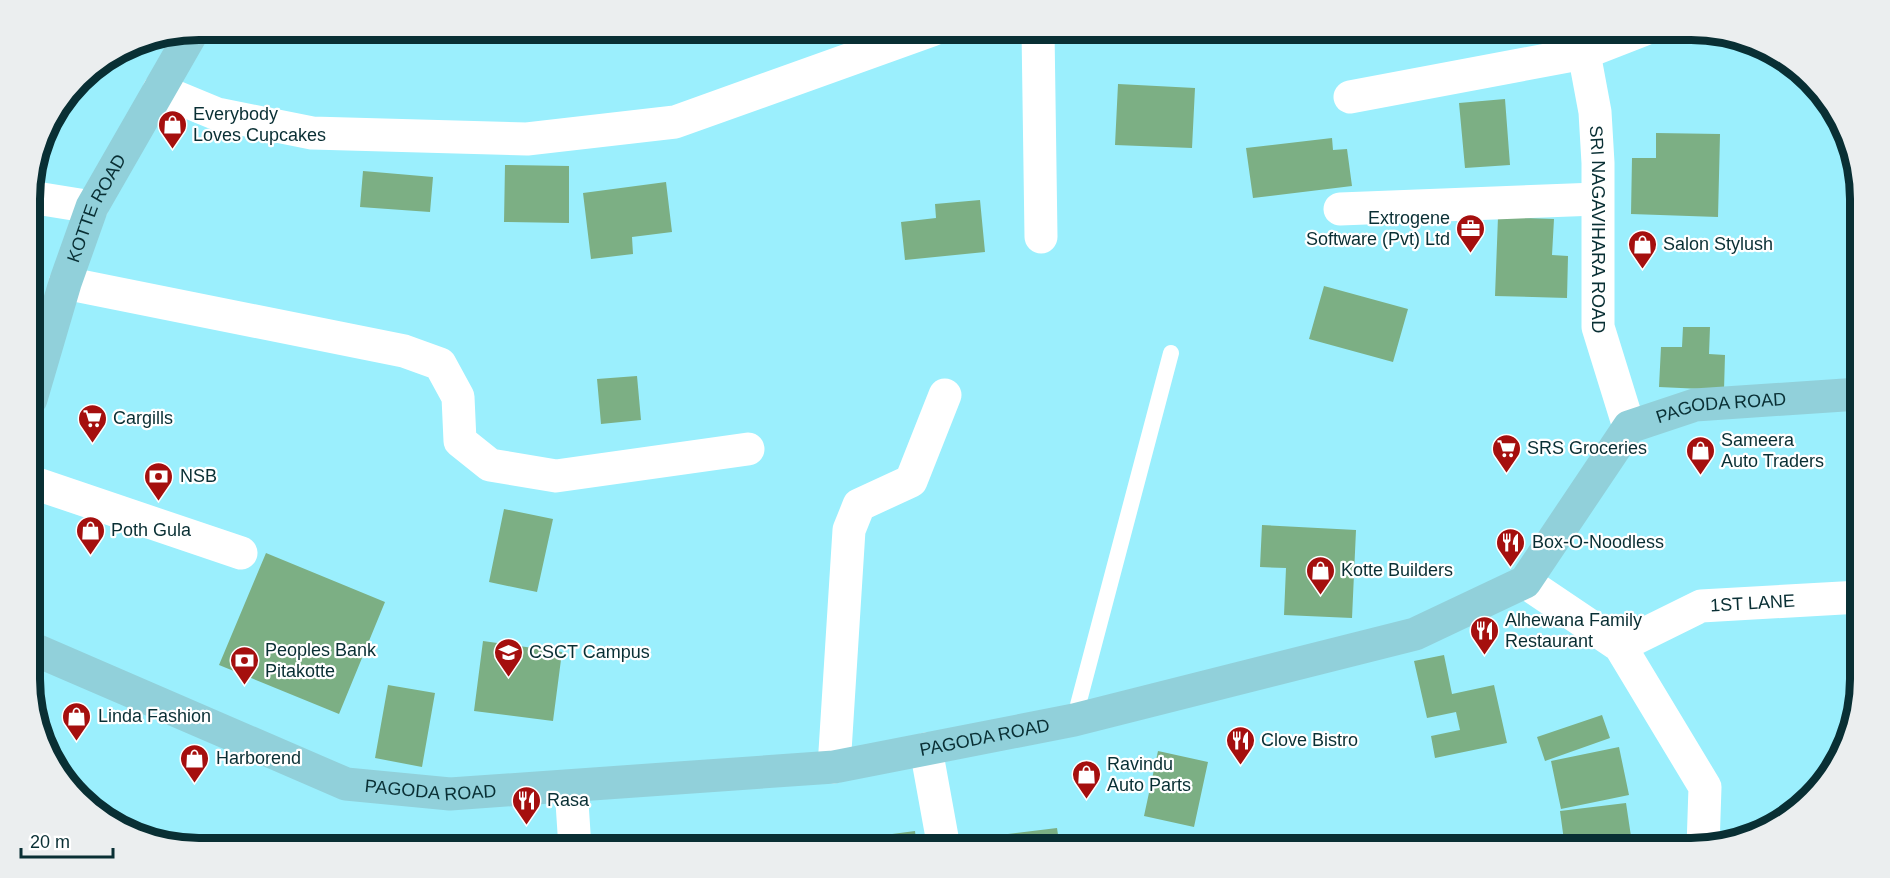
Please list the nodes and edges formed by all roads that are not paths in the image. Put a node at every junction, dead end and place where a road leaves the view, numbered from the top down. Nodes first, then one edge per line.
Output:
1 (904, 40) edge
2 (1038, 40) edge
3 (187, 41) edge
4 (1579, 41) edge
5 (159, 90) junction
6 (1350, 97) dead end
7 (41, 198) edge
8 (1597, 199) junction
9 (92, 207) junction
10 (1340, 209) dead end
11 (1041, 237) dead end
12 (65, 283) junction
13 (1171, 353) dead end
14 (41, 366) edge
15 (945, 395) dead end
16 (1850, 395) edge
17 (1629, 427) junction
18 (748, 449) dead end
19 (40, 485) edge
20 (241, 553) dead end
21 (1525, 582) junction
22 (1850, 598) edge
23 (1620, 646) junction
24 (40, 652) edge
25 (1074, 720) junction
26 (926, 749) junction
27 (834, 767) junction
28 (571, 787) junction
29 (1703, 837) edge
30 (574, 838) edge
31 (942, 838) edge

1 - 5 street
2 - 11 street
3 - 5 main road, KOTTE ROAD
4 - 6 street
4 - 8 street, SRI NAGAVIHARA ROAD
5 - 9 main road, KOTTE ROAD
7 - 9 street
8 - 10 street
8 - 17 street, SRI NAGAVIHARA ROAD
9 - 12 main road, KOTTE ROAD
12 - 14 main road, KOTTE ROAD
12 - 18 street
13 - 25 lane
15 - 27 street
16 - 17 main road, PAGODA ROAD
17 - 21 main road, PAGODA ROAD
19 - 20 street
21 - 23 street
21 - 25 main road, PAGODA ROAD
22 - 23 street, 1ST LANE
23 - 29 street
24 - 28 main road, PAGODA ROAD
25 - 26 main road, PAGODA ROAD
26 - 27 main road, PAGODA ROAD
26 - 31 street
27 - 28 main road, PAGODA ROAD
28 - 30 street

